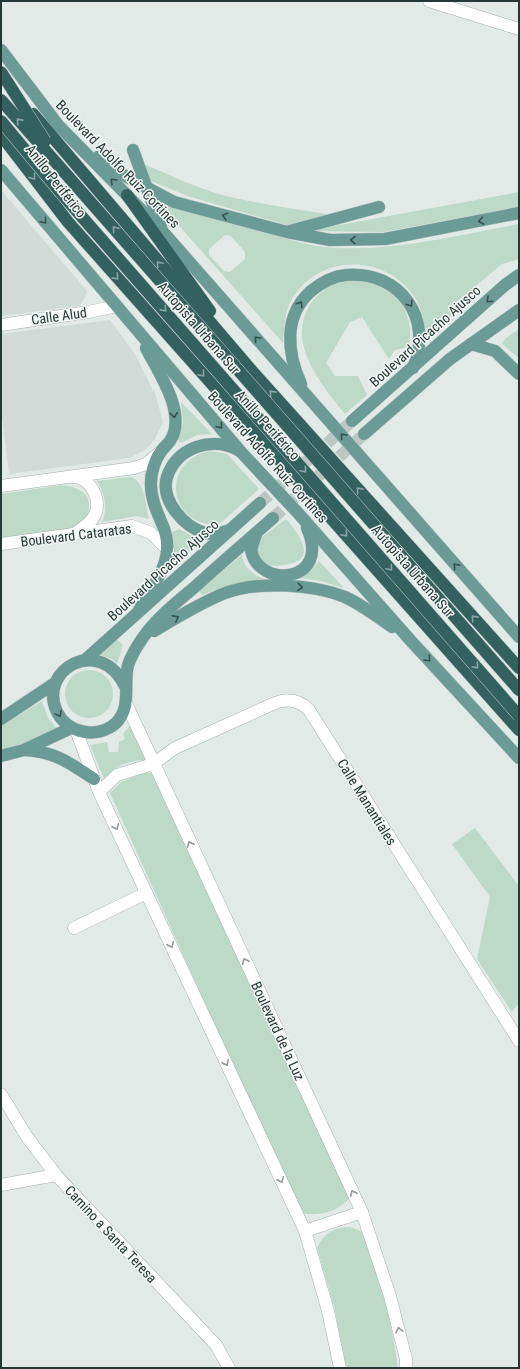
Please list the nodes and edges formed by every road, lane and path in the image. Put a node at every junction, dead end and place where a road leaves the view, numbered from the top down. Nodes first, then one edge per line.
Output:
1 (429, 1) edge
2 (519, 29) edge
3 (1, 50) edge
4 (1, 72) edge
5 (1, 76) edge
6 (1, 100) edge
7 (1, 121) edge
8 (58, 125) junction
9 (1, 135) edge
10 (133, 150) dead end
11 (38, 165) junction
12 (61, 168) junction
13 (1, 170) edge
14 (147, 189) junction
15 (127, 195) junction
16 (379, 207) dead end
17 (519, 213) edge
18 (163, 232) junction
19 (286, 232) junction
20 (519, 275) edge
21 (117, 306) junction
22 (519, 310) edge
23 (1, 325) edge
24 (136, 329) junction
25 (471, 344) junction
26 (413, 368) junction
27 (252, 371) junction
28 (519, 374) edge
29 (306, 394) junction
30 (352, 421) tunnel mouth
31 (364, 434) tunnel mouth
32 (241, 452) junction
33 (159, 453) junction
34 (66, 477) junction
35 (1, 486) edge
36 (260, 503) tunnel mouth
37 (298, 513) junction
38 (273, 518) tunnel mouth
39 (231, 530) junction
40 (257, 532) junction
41 (74, 534) junction
42 (1, 544) edge
43 (168, 550) junction
44 (138, 612) junction
45 (518, 636) edge
46 (143, 638) junction
47 (410, 641) junction
48 (85, 660) junction
49 (519, 668) edge
50 (55, 683) junction
51 (125, 686) junction
52 (519, 690) edge
53 (126, 703) junction
54 (504, 713) junction
55 (519, 716) edge
56 (1, 719) edge
57 (74, 729) junction
58 (519, 730) edge
59 (519, 740) edge
60 (24, 750) junction
61 (1, 756) edge
62 (519, 758) edge
63 (153, 764) junction
64 (94, 779) junction
65 (99, 792) junction
66 (146, 892) junction
67 (74, 928) dead end
68 (519, 1041) edge
69 (1, 1094) edge
70 (56, 1175) junction
71 (1, 1185) edge
72 (362, 1212) junction
73 (305, 1231) junction
74 (229, 1368) edge
75 (340, 1368) edge
76 (406, 1368) edge

1 - 2 street
3 - 8 main road, Boulevard Adolfo Ruiz Cortines
4 - 12 highway, bridge
27 -> 5 highway, Anillo Periférico
12 -> 6 highway, Autopista Urbana Sur, bridge
7 - 11 highway, Autopista Urbana Sur, bridge
8 - 14 main road
15 -> 8 main road, Boulevard Adolfo Ruiz Cortines
9 - 11 highway, bridge
9 -> 54 highway, Anillo Periférico
10 - 14 main road
11 -> 55 highway, Autopista Urbana Sur, bridge
52 -> 12 highway, Autopista Urbana Sur, bridge
13 -> 21 main road, Boulevard Adolfo Ruiz Cortines
14 - 18 main road
19 -> 14 main road
15 - 18 main road, Boulevard Adolfo Ruiz Cortines
15 - 27 highway
16 - 19 main road
17 -> 19 main road
29 -> 18 main road, Boulevard Adolfo Ruiz Cortines
20 -> 26 main road, Boulevard Picacho Ajusco
21 - 23 street, Calle Alud
21 - 24 main road, Boulevard Adolfo Ruiz Cortines
22 - 25 main road
24 -> 32 main road, Boulevard Adolfo Ruiz Cortines
24 -> 33 main road
25 - 28 main road
25 - 31 main road
29 -> 26 main road
26 - 30 main road, Boulevard Picacho Ajusco
49 -> 27 highway, Anillo Periférico
45 -> 29 main road, Boulevard Adolfo Ruiz Cortines
32 - 37 main road, Boulevard Adolfo Ruiz Cortines
32 - 39 main road
33 - 34 street
33 - 43 main road
34 - 35 street
34 - 41 street
36 - 39 main road, Boulevard Picacho Ajusco
37 - 40 main road
37 - 47 main road, Boulevard Adolfo Ruiz Cortines
38 - 40 main road
39 - 44 main road, Boulevard Picacho Ajusco
40 - 46 main road
41 - 42 street, Boulevard Cataratas
41 - 43 street, Boulevard Cataratas
43 - 44 main road
44 - 48 main road, Boulevard Picacho Ajusco
46 -> 47 main road
46 - 51 main road
47 -> 62 main road, Boulevard Adolfo Ruiz Cortines
48 - 50 main road
48 - 51 main road
50 - 56 main road
50 -> 57 main road
51 - 53 main road
53 - 57 main road
53 - 63 street, Boulevard de la Luz
54 - 58 highway, Anillo Periférico
54 - 59 highway
57 - 60 main road
57 - 64 street
60 - 61 main road
60 - 64 main road
63 - 65 street, Calle Manantiales
63 - 68 street, Calle Manantiales
72 -> 63 street, Boulevard de la Luz
64 - 65 street
65 -> 66 street
66 - 67 street
66 -> 73 street
69 - 70 street, Camino a Santa Teresa
70 - 71 street
70 - 74 street, Camino a Santa Teresa
72 - 73 street
76 -> 72 street, Boulevard de la Luz
73 - 75 street

